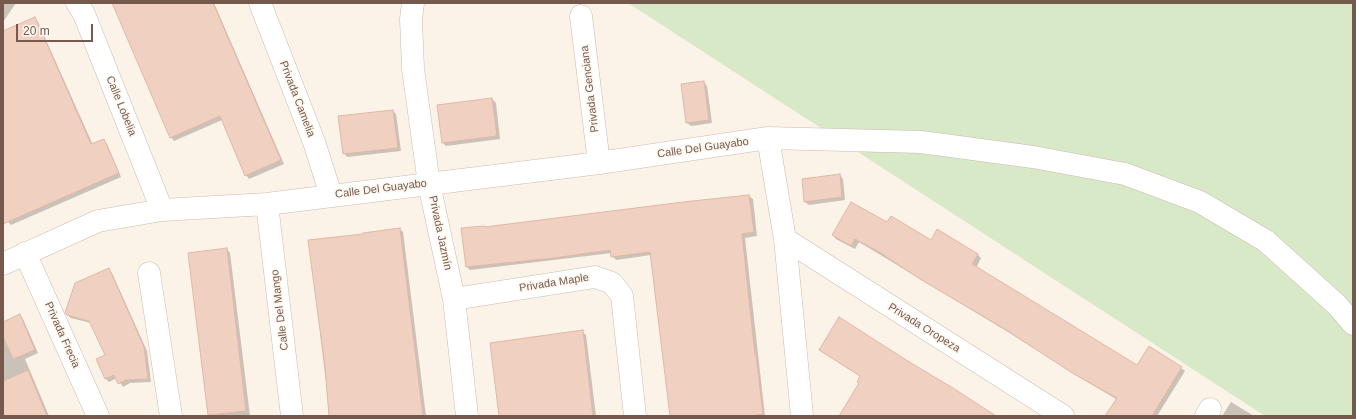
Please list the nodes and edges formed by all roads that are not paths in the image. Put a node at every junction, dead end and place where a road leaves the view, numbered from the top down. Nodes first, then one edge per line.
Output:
1 (77, 3) edge
2 (260, 3) edge
3 (413, 3) edge
4 (580, 16) dead end
5 (768, 138) junction
6 (599, 163) junction
7 (429, 184) junction
8 (331, 196) junction
9 (267, 204) junction
10 (162, 210) junction
11 (785, 239) junction
12 (10, 258) edge
13 (149, 273) dead end
14 (454, 299) junction
15 (1353, 324) edge
16 (98, 416) edge
17 (171, 416) edge
18 (292, 416) edge
19 (467, 416) edge
20 (635, 416) edge
21 (802, 416) edge
22 (1063, 416) edge

1 - 10 street, Calle Lobelia
2 - 8 street, Privada Camelia
3 - 7 street, Privada Jazmín
4 - 6 street, Privada Genciana
5 - 6 street, Calle Del Guayabo
5 - 11 street
5 - 15 street, Calle Del Guayabo
6 - 7 street, Calle Del Guayabo
7 - 8 street, Calle Del Guayabo
7 - 14 street, Privada Jazmín
8 - 9 street, Calle Del Guayabo
9 - 10 street, Calle Del Guayabo
9 - 18 street, Calle Del Mango
10 - 12 street, Calle Del Guayabo
11 - 21 street
11 - 22 street, Privada Oropeza
12 - 16 street, Privada Frecia
13 - 17 street
14 - 19 street, Privada Jazmín
14 - 20 street, Privada Maple

